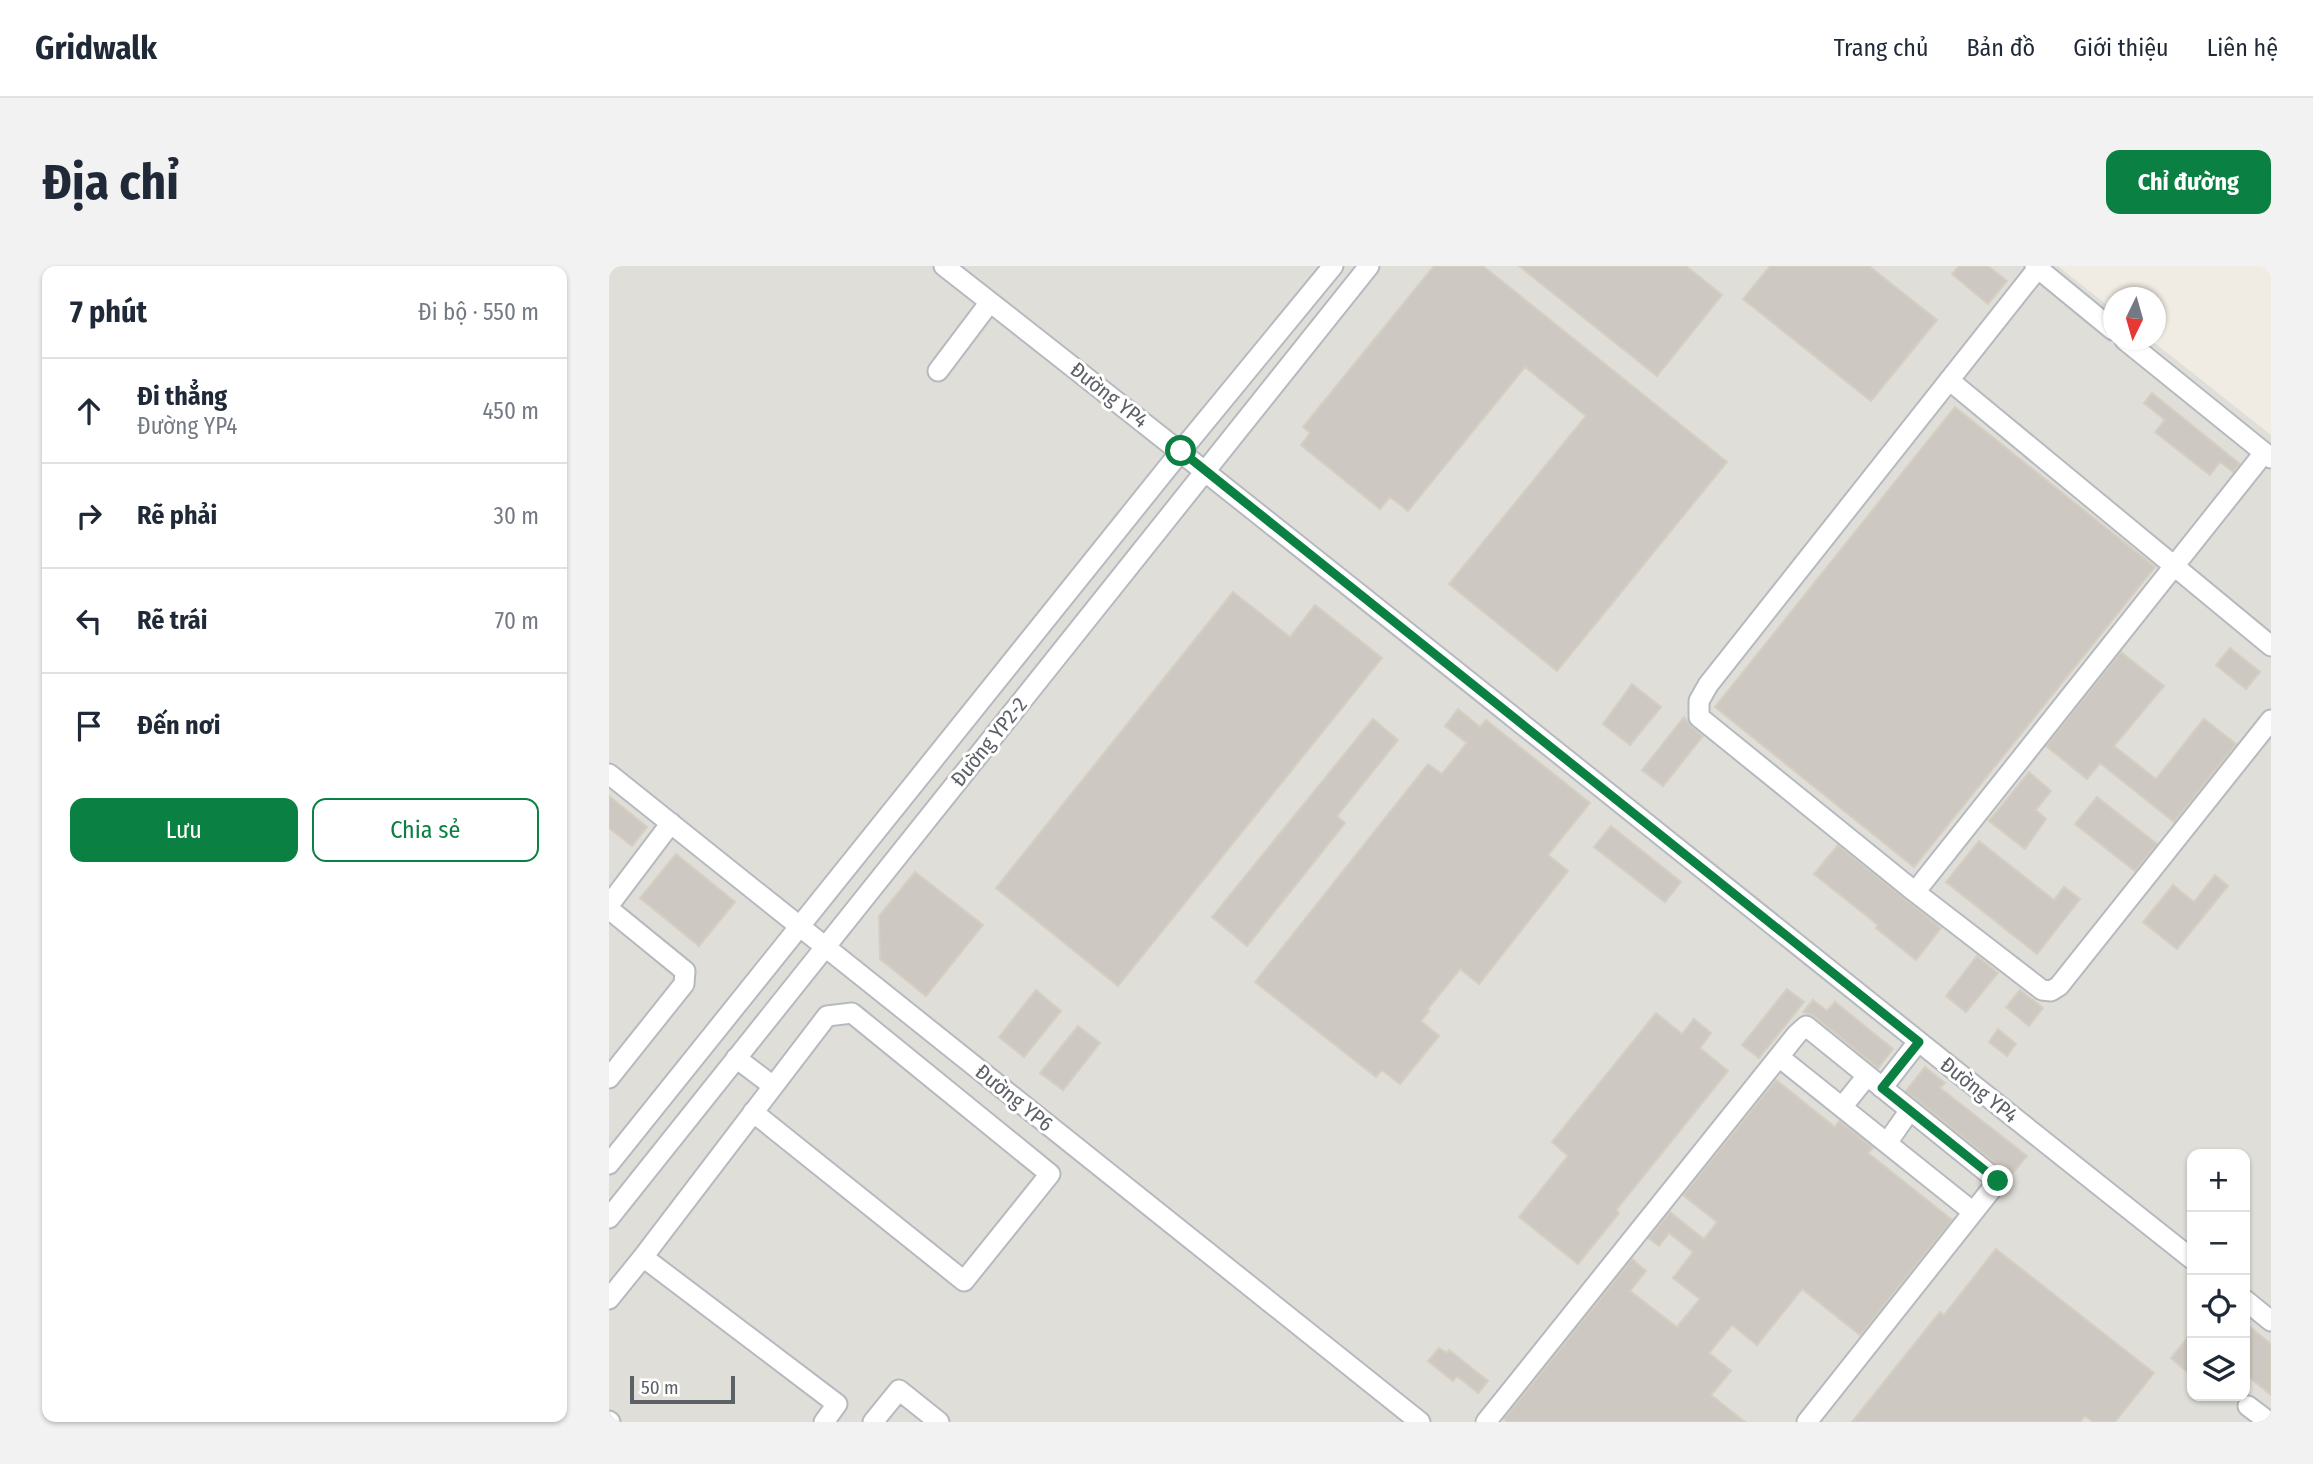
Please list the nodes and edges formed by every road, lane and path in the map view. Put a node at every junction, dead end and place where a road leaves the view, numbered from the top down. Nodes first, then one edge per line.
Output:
1 (944, 266) edge
2 (1333, 266) edge
3 (1369, 266) edge
4 (2036, 267) edge
5 (990, 302) junction
6 (2103, 322) edge
7 (2137, 350) edge
8 (938, 371) dead end
9 (1948, 380) junction
10 (1181, 451) junction
11 (2267, 456) edge
12 (1206, 472) junction
13 (2174, 566) junction
14 (2271, 646) edge
15 (2271, 720) edge
16 (609, 774) edge
17 (671, 823) junction
18 (1915, 892) junction
19 (609, 907) edge
20 (798, 927) junction
21 (825, 947) junction
22 (1919, 1042) junction
23 (1779, 1057) junction
24 (736, 1058) junction
25 (609, 1078) edge
26 (1875, 1082) junction
27 (773, 1086) junction
28 (1842, 1107) junction
29 (1910, 1110) junction
30 (753, 1112) junction
31 (1887, 1143) junction
32 (609, 1164) edge
33 (1973, 1212) junction
34 (609, 1217) edge
35 (2187, 1255) edge
36 (643, 1256) junction
37 (609, 1300) edge
38 (2250, 1304) edge
39 (2271, 1321) edge
40 (2248, 1406) dead end
41 (824, 1422) edge
42 (873, 1422) edge
43 (939, 1422) edge
44 (1420, 1422) edge
45 (1486, 1422) edge
46 (1807, 1422) edge
47 (2269, 1422) edge

1 - 5 street, Đường YP4
2 - 10 street, Đường YP2-2
3 - 12 street, Đường YP2-2
4 - 6 street
4 - 9 street
5 - 8 street
5 - 10 street, Đường YP4
7 - 11 street
9 - 13 street
9 - 18 street
10 - 12 street, Đường YP4
10 - 20 street, Đường YP2-2
11 - 13 street
12 - 21 street, Đường YP2-2
12 - 22 street, Đường YP4
13 - 14 street
13 - 18 street
15 - 18 street
16 - 17 street, Đường YP6
17 - 19 street
17 - 20 street, Đường YP6
19 - 25 street
20 - 21 street, Đường YP6
20 - 32 street, Đường YP2-2
21 - 24 street, Đường YP2-2
21 - 44 street, Đường YP6
22 - 26 street
22 - 35 street, Đường YP4
23 - 26 street
23 - 28 street
23 - 45 street
24 - 27 street
24 - 34 street, Đường YP2-2
26 - 28 street
26 - 29 street
27 - 30 street
27 - 30 street
28 - 31 street
29 - 31 street
29 - 33 street
30 - 36 street
31 - 33 street
33 - 46 street
36 - 37 street
36 - 41 street
38 - 39 street
40 - 47 street
42 - 43 street

